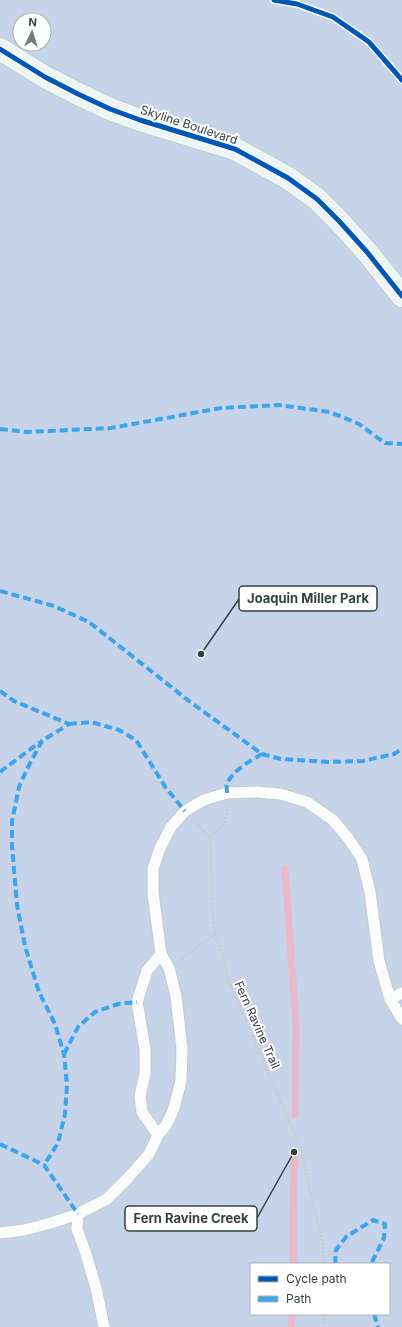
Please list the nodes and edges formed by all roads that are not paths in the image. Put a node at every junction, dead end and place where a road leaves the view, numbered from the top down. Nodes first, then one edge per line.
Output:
1 (0, 49) edge
2 (402, 296) edge
3 (161, 954) junction
4 (402, 993) edge
5 (390, 999) junction
6 (402, 1020) edge
7 (158, 1135) junction
8 (78, 1214) junction
9 (0, 1233) edge
10 (104, 1327) edge

1 - 2 main road, Skyline Boulevard
3 - 5 lane
3 - 7 lane
3 - 7 lane
4 - 5 lane
5 - 6 lane
7 - 8 lane
8 - 9 lane
8 - 10 lane

